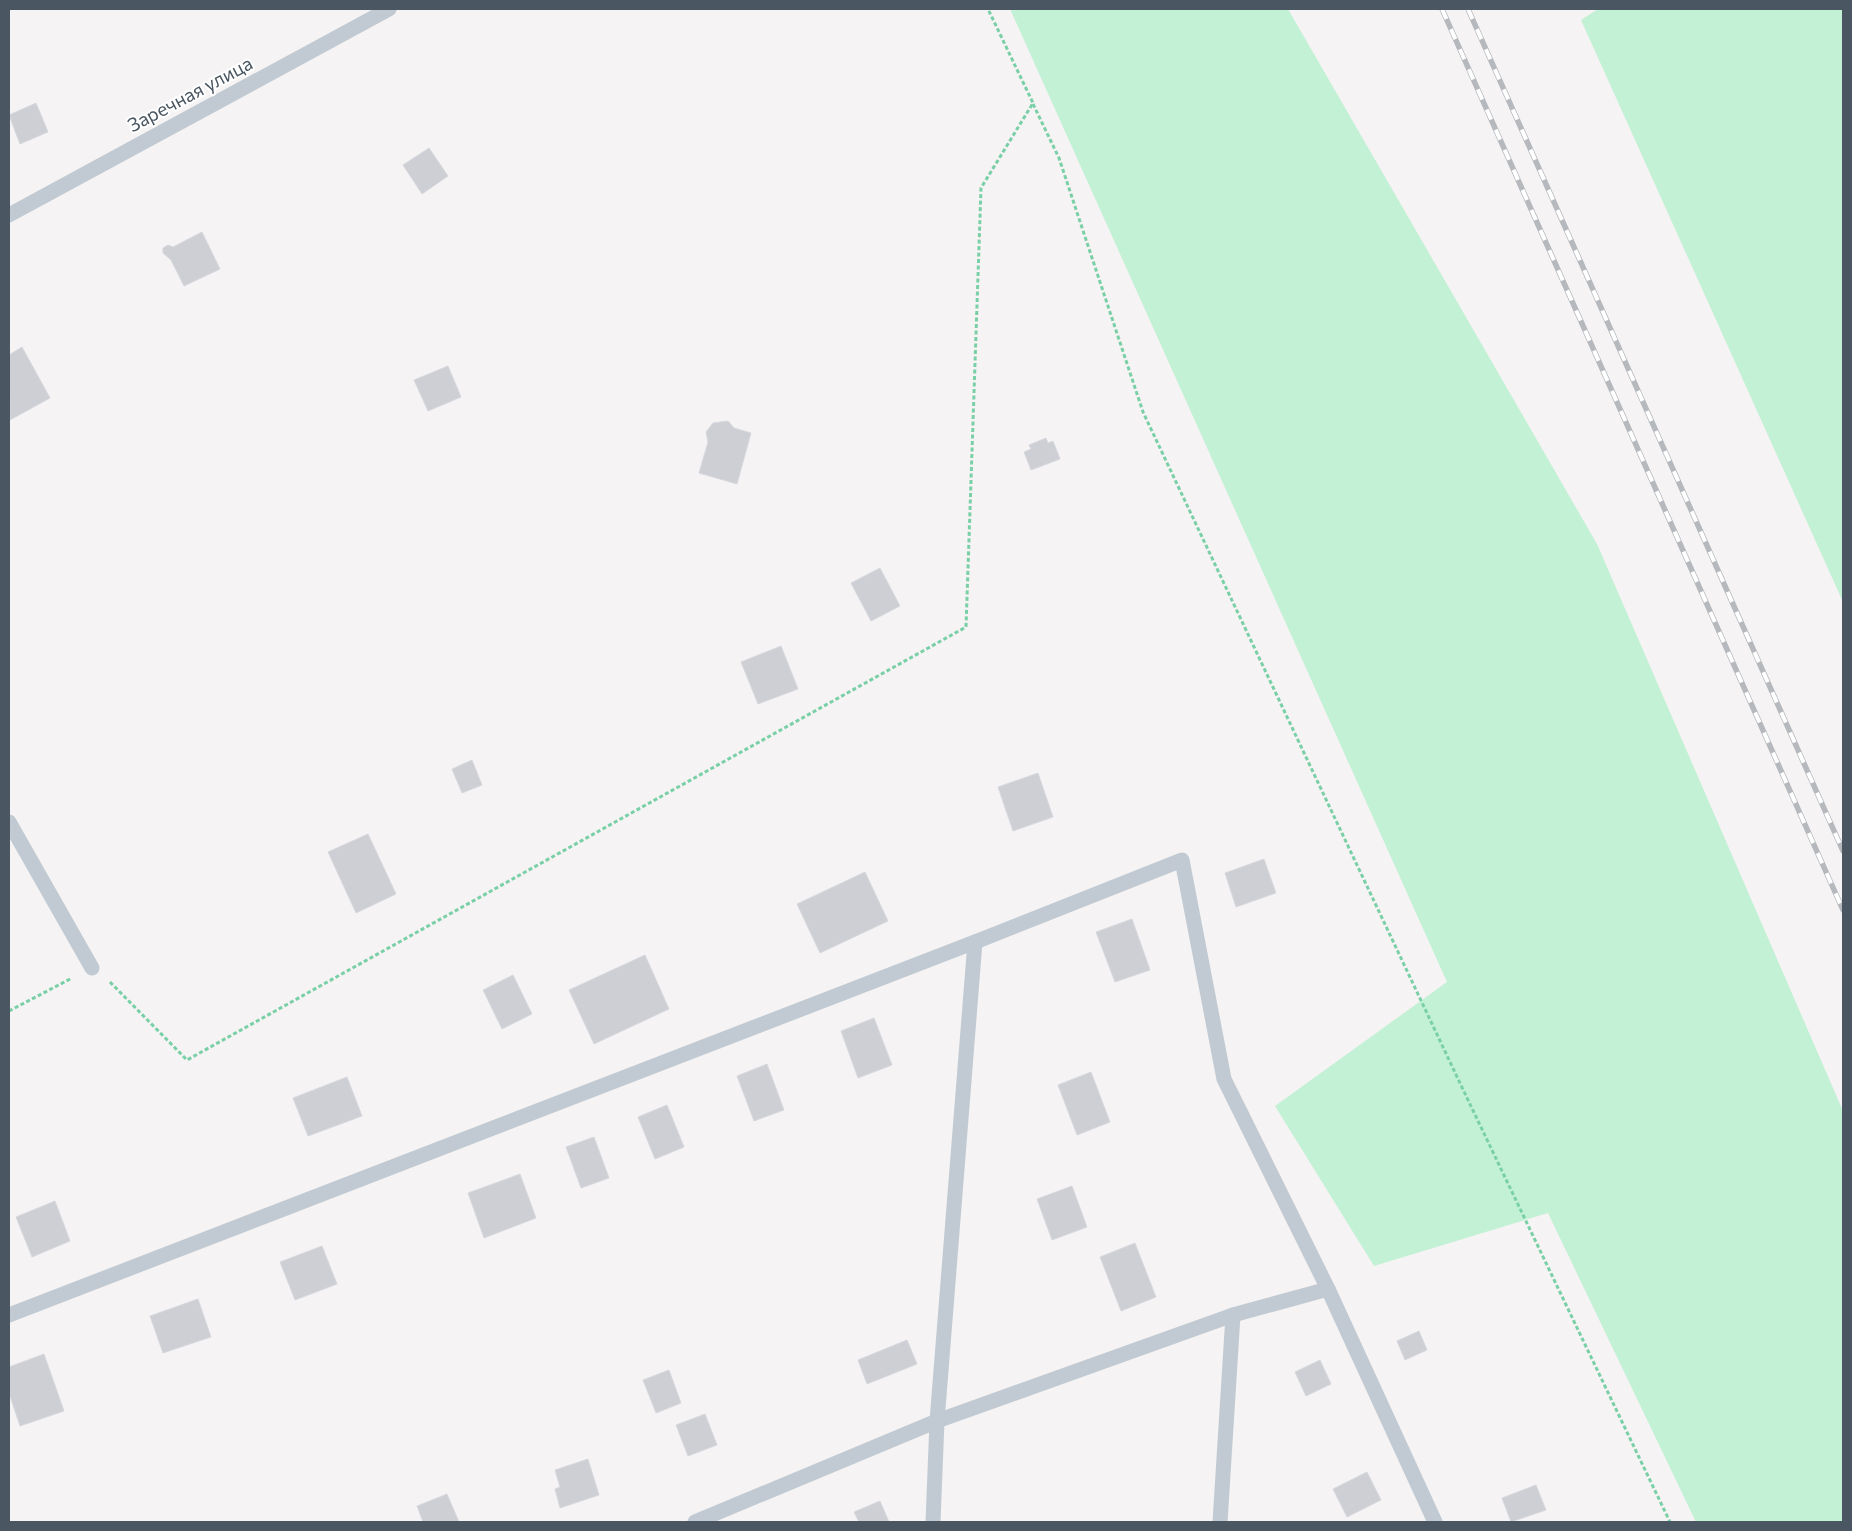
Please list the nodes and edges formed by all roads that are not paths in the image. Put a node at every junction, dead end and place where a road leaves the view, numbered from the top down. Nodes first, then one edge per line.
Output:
1 (389, 9) edge
2 (9, 215) edge
3 (9, 822) edge
4 (975, 942) junction
5 (92, 968) road end
6 (1328, 1289) junction
7 (9, 1315) edge
8 (1233, 1315) junction
9 (937, 1421) junction
10 (695, 1522) edge
11 (933, 1522) edge
12 (1220, 1522) edge
13 (1435, 1522) edge

1 - 2 lane, Заречная улица
3 - 5 lane
4 - 6 lane
4 - 7 lane
4 - 9 lane
6 - 8 lane
6 - 13 lane
8 - 9 lane
8 - 12 lane
9 - 10 lane
9 - 11 lane

